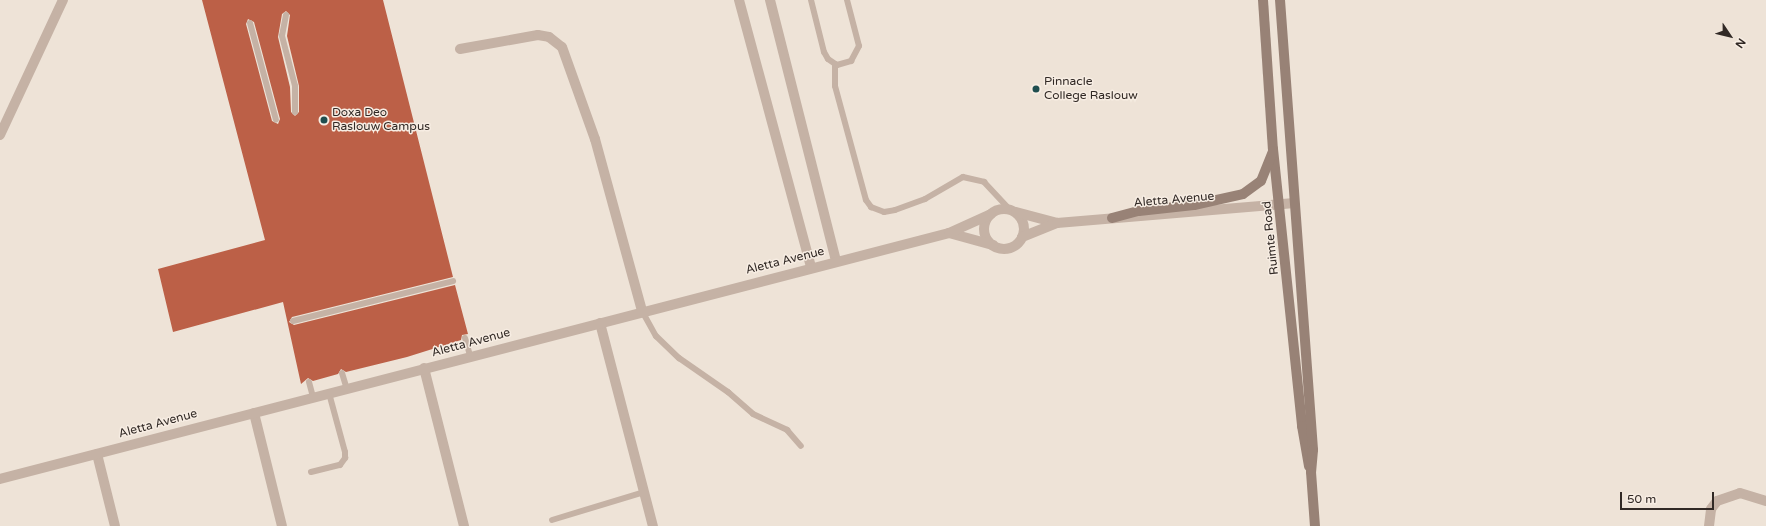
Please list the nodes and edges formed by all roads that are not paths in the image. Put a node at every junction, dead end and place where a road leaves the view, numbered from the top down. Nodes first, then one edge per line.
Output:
1 (63, 0) edge
2 (739, 0) edge
3 (770, 0) edge
4 (811, 0) edge
5 (847, 0) edge
6 (1263, 0) edge
7 (1280, 0) edge
8 (286, 14) dead end
9 (250, 23) dead end
10 (460, 49) dead end
11 (835, 64) junction
12 (295, 112) dead end
13 (276, 120) dead end
14 (0, 135) edge
15 (1273, 150) junction
16 (1294, 203) junction
17 (1281, 204) junction
18 (1013, 211) junction
19 (991, 214) junction
20 (1112, 218) junction
21 (1057, 223) junction
22 (949, 233) junction
23 (1022, 237) junction
24 (993, 245) junction
25 (836, 261) junction
26 (811, 267) junction
27 (453, 281) dead end
28 (642, 311) junction
29 (293, 320) dead end
30 (600, 322) junction
31 (465, 338) dead end
32 (470, 356) junction
33 (424, 368) junction
34 (342, 373) dead end
35 (309, 382) dead end
36 (346, 389) junction
37 (329, 393) junction
38 (313, 397) junction
39 (254, 413) junction
40 (801, 446) dead end
41 (97, 454) junction
42 (311, 472) dead end
43 (1311, 472) junction
44 (0, 479) edge
45 (644, 492) junction
46 (1766, 501) edge
47 (552, 520) dead end
48 (1315, 522) edge
49 (115, 526) edge
50 (282, 526) edge
51 (464, 526) edge
52 (653, 526) edge
53 (1708, 526) edge

1 - 14 street
2 - 26 street
3 - 25 street
4 - 11 lane
5 - 11 lane
6 - 15 main road, Ruimte Road
7 - 16 main road, Ruimte Road
8 - 12 lane
9 - 13 lane
10 - 28 street
11 - 18 lane
15 - 17 main road, Ruimte Road
15 - 20 main road
16 - 17 street, Aletta Avenue
16 - 43 main road, Ruimte Road
17 - 20 street, Aletta Avenue
17 - 43 main road, Ruimte Road
18 - 19 street
18 - 21 street, Aletta Avenue
18 - 23 street
19 - 22 street, Aletta Avenue
19 - 24 street
20 - 21 street, Aletta Avenue
21 - 23 street, Aletta Avenue
22 - 24 street, Aletta Avenue
22 - 25 street, Aletta Avenue
23 - 24 street
25 - 26 street, Aletta Avenue
26 - 28 street, Aletta Avenue
27 - 29 lane
28 - 30 street, Aletta Avenue
28 - 40 lane
30 - 32 street, Aletta Avenue
30 - 45 street
31 - 32 lane
32 - 33 street, Aletta Avenue
33 - 36 street, Aletta Avenue
33 - 51 street
34 - 36 lane
35 - 38 lane
36 - 37 street, Aletta Avenue
37 - 38 street, Aletta Avenue
37 - 42 lane
38 - 39 street, Aletta Avenue
39 - 41 street, Aletta Avenue
39 - 50 street
41 - 44 street, Aletta Avenue
41 - 49 street
43 - 48 main road, Ruimte Road
45 - 47 lane
45 - 52 street
46 - 53 street

